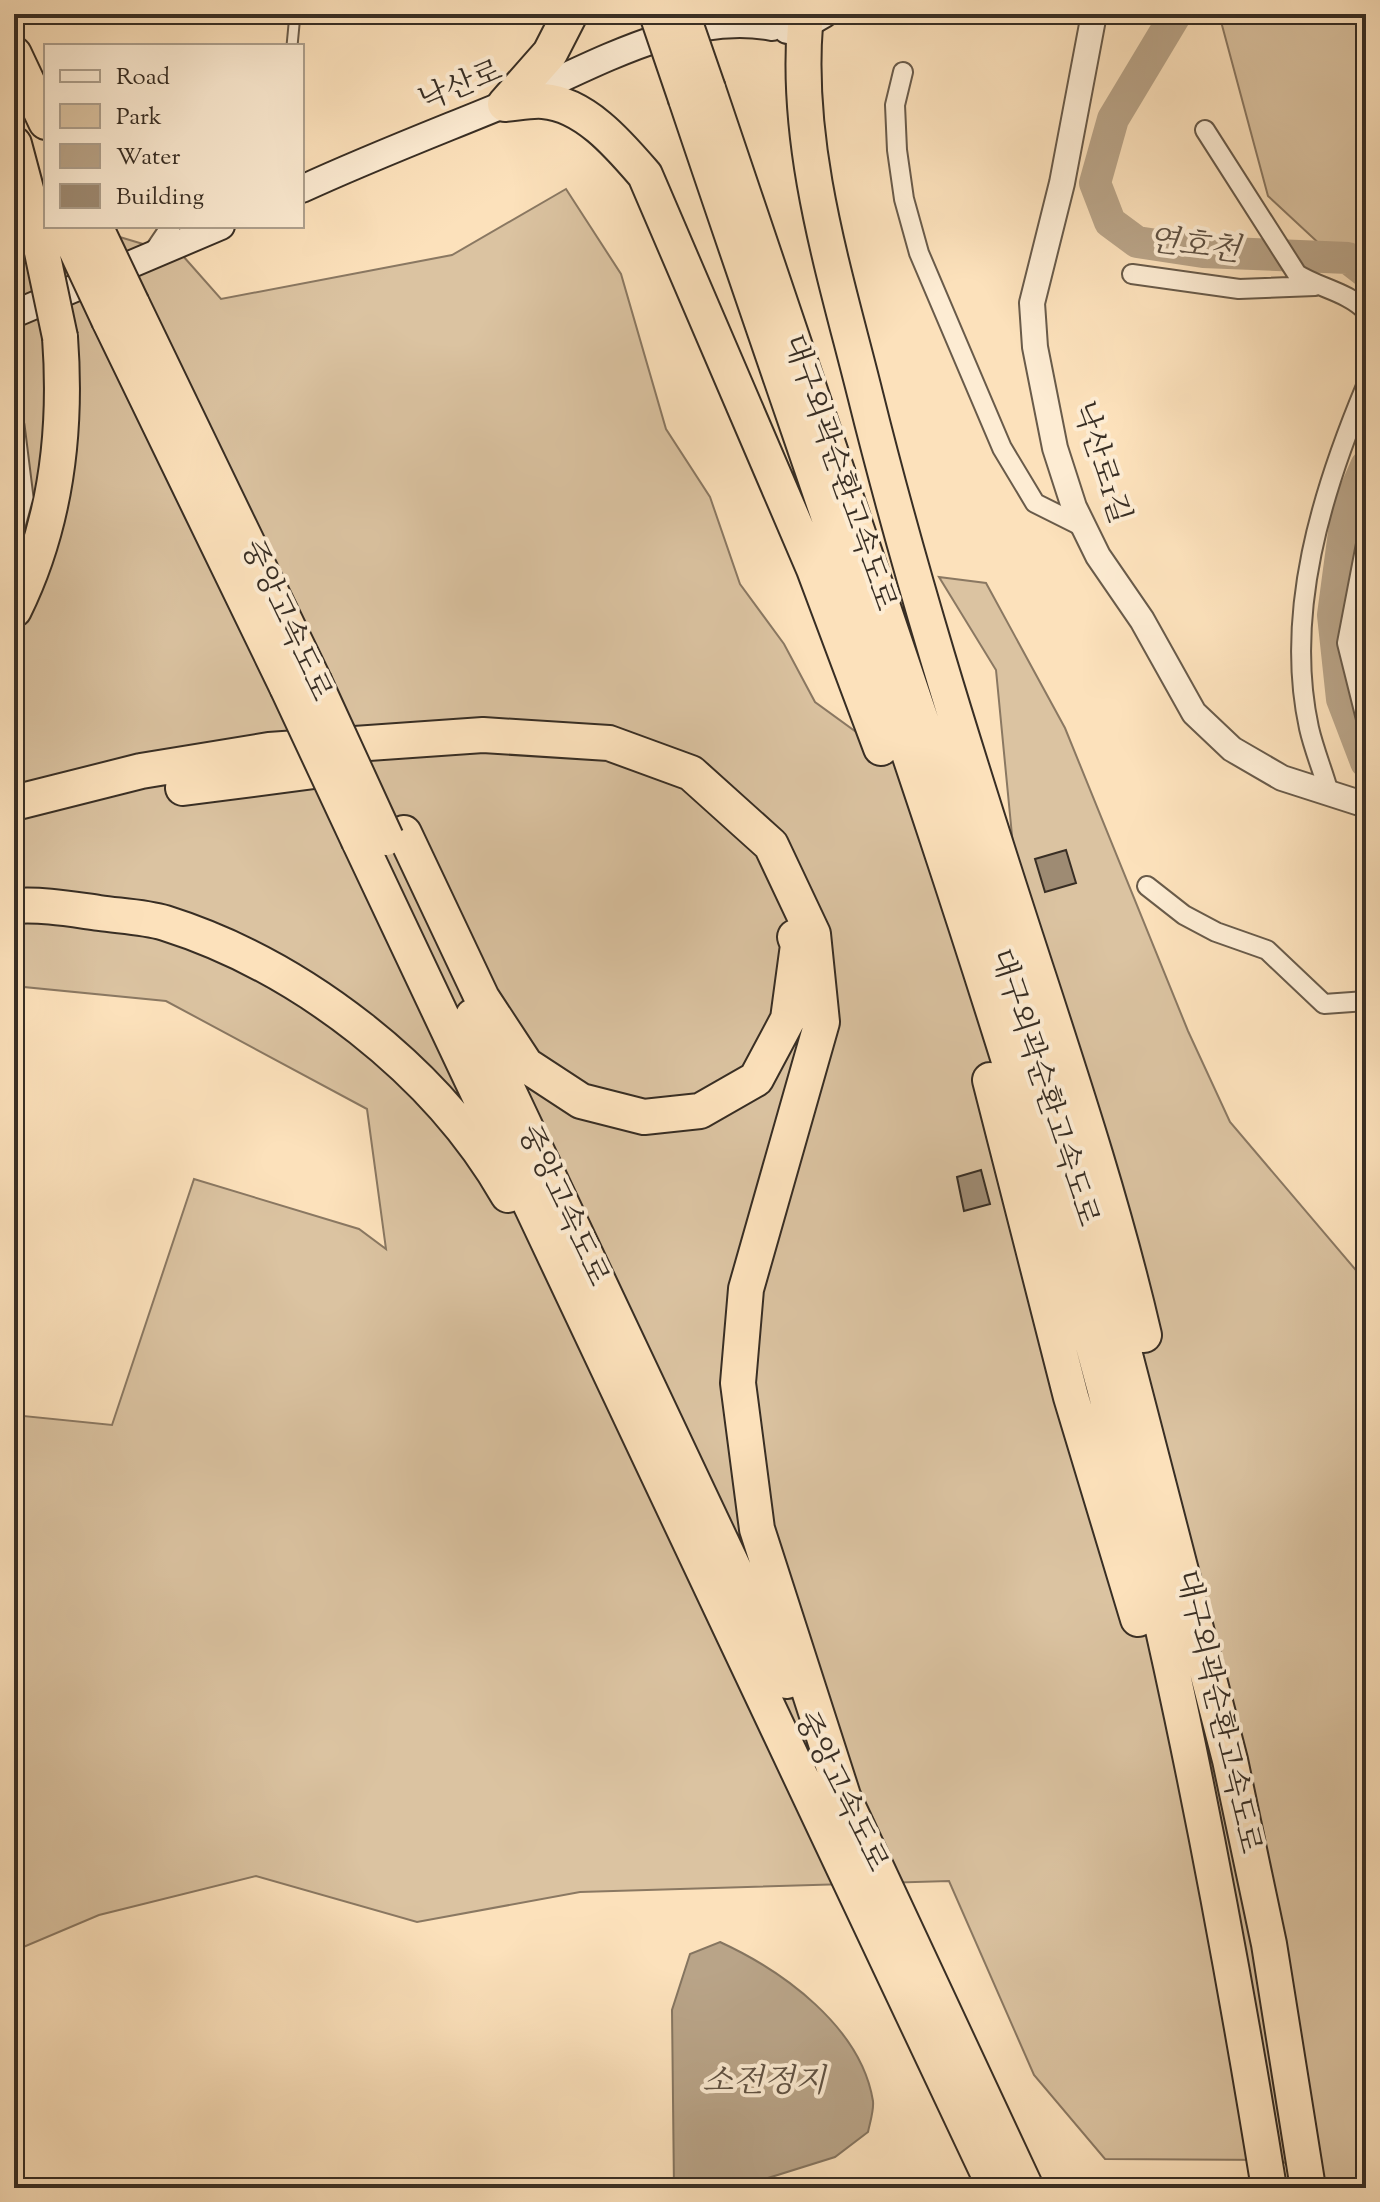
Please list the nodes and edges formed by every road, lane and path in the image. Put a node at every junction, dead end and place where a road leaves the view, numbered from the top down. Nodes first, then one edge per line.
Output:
1 (295, 14) edge
2 (570, 14) edge
3 (685, 14) edge
4 (1094, 14) edge
5 (788, 20) edge
6 (651, 29) edge
7 (292, 44) edge
8 (14, 54) edge
9 (903, 72) dead end
10 (697, 94) junction
11 (505, 104) junction
12 (44, 118) edge
13 (14, 121) edge
14 (1205, 130) dead end
15 (14, 144) edge
16 (44, 183) edge
17 (304, 188) edge
18 (44, 213) edge
19 (96, 228) edge
20 (170, 228) edge
21 (216, 228) edge
22 (52, 232) edge
23 (150, 257) junction
24 (1132, 274) dead end
25 (1315, 286) junction
26 (1366, 311) edge
27 (14, 314) edge
28 (127, 315) junction
29 (1366, 386) edge
30 (14, 416) edge
31 (1085, 528) junction
32 (1366, 544) edge
33 (14, 548) edge
34 (14, 610) edge
35 (1366, 719) edge
36 (1329, 793) junction
37 (14, 803) edge
38 (1365, 805) edge
39 (14, 823) edge
40 (383, 837) junction
41 (1147, 886) dead end
42 (14, 906) edge
43 (1366, 1001) edge
44 (611, 1374) junction
45 (1195, 1787) junction
46 (844, 1799) junction
47 (1248, 1840) junction
48 (995, 2188) edge
49 (1026, 2188) edge
50 (1269, 2188) edge
51 (1308, 2188) edge

1 - 7 lane
2 - 11 highway
3 - 6 main road
3 - 10 highway, 대구외곽순환고속도로, bridge
4 - 31 street, 낙산로1길
5 - 6 main road
5 - 47 highway
6 - 10 highway, 대구외곽순환고속도로, bridge
6 - 11 main road, 낙산로
8 - 12 highway
9 - 31 street
10 - 45 highway, 대구외곽순환고속도로
10 - 47 highway, 대구외곽순환고속도로
11 - 17 main road, 낙산로
11 - 45 highway
13 - 16 highway
14 - 25 street
15 - 18 highway
19 - 28 highway, 중앙고속도로, bridge
20 - 23 street
21 - 23 main road
22 - 28 highway, 중앙고속도로, bridge
22 - 34 highway, bridge
23 - 27 main road
24 - 25 street
25 - 26 street
28 - 40 highway, 중앙고속도로, bridge
29 - 36 street
30 - 33 lane
31 - 36 street, 낙산로1길
32 - 35 street
36 - 38 street, 낙산로1길
37 - 46 highway
39 - 40 highway
40 - 44 highway, 중앙고속도로
40 - 46 highway, 중앙고속도로
41 - 43 street
42 - 44 highway
44 - 48 highway, 중앙고속도로
45 - 50 highway, 대구외곽순환고속도로
46 - 49 highway, 중앙고속도로
47 - 51 highway, 대구외곽순환고속도로

